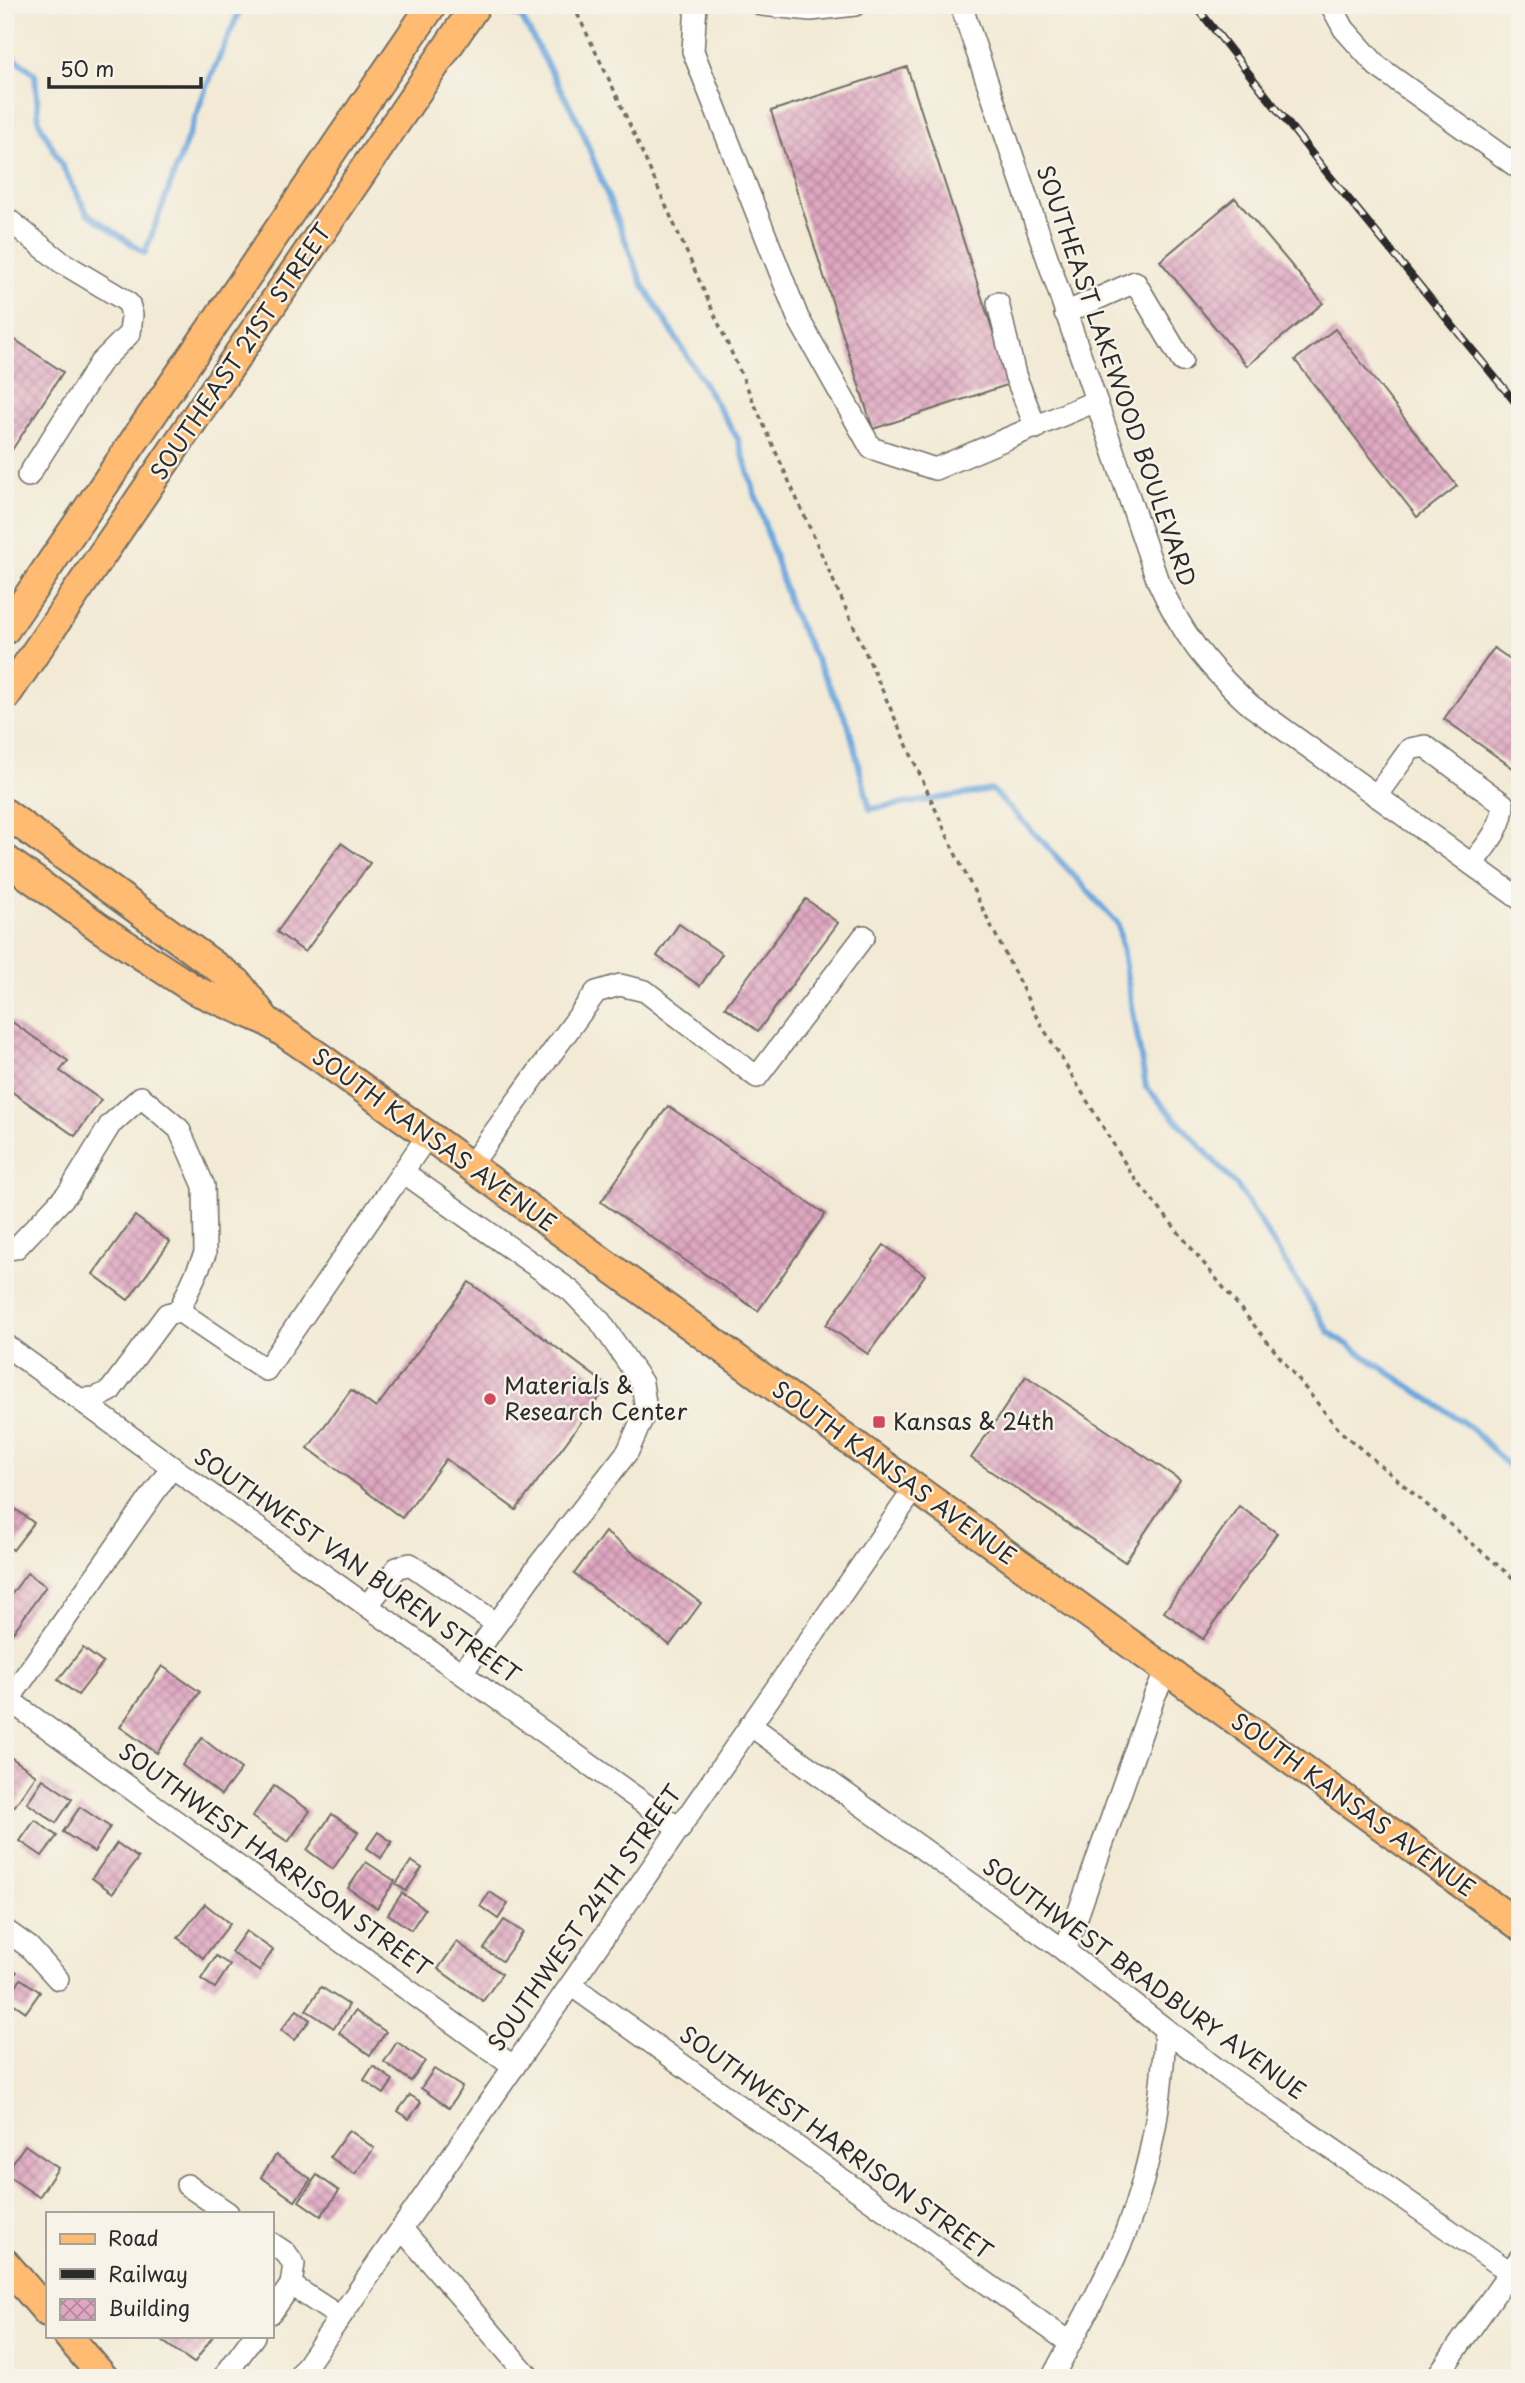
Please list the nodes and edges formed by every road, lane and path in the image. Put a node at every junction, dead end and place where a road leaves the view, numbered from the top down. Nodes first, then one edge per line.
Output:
1 (432, 5) edge
2 (476, 5) edge
3 (573, 5) edge
4 (696, 5) edge
5 (762, 5) edge
6 (855, 5) edge
7 (961, 5) edge
8 (1331, 5) edge
9 (1520, 169) edge
10 (5, 217) edge
11 (998, 303) dead end
12 (1065, 313) junction
13 (1182, 361) dead end
14 (1096, 401) junction
15 (1036, 428) junction
16 (28, 476) dead end
17 (5, 631) edge
18 (5, 697) edge
19 (1377, 796) junction
20 (5, 813) edge
21 (5, 859) edge
22 (1472, 864) junction
23 (1520, 899) edge
24 (864, 936) dead end
25 (267, 1021) junction
26 (428, 1135) junction
27 (470, 1166) junction
28 (403, 1172) junction
29 (5, 1249) edge
30 (179, 1311) junction
31 (5, 1345) edge
32 (79, 1399) junction
33 (172, 1467) junction
34 (915, 1488) junction
35 (1520, 1584) edge
36 (367, 1606) junction
37 (497, 1624) junction
38 (1167, 1671) junction
39 (462, 1673) junction
40 (7, 1700) edge
41 (750, 1725) junction
42 (680, 1829) junction
43 (1520, 1926) edge
44 (5, 1930) edge
45 (1065, 1951) junction
46 (58, 1979) dead end
47 (571, 1985) junction
48 (1166, 2031) junction
49 (514, 2067) junction
50 (187, 2185) dead end
51 (227, 2212) edge
52 (402, 2229) junction
53 (273, 2244) edge
54 (5, 2263) edge
55 (1515, 2265) edge
56 (291, 2285) junction
57 (273, 2310) edge
58 (46, 2311) edge
59 (340, 2318) junction
60 (70, 2338) edge
61 (253, 2338) edge
62 (1070, 2343) junction
63 (104, 2378) edge
64 (223, 2378) edge
65 (298, 2378) edge
66 (530, 2378) edge
67 (1052, 2378) edge
68 (1436, 2378) edge

1 - 17 main road, SOUTHEAST 21ST STREET
2 - 18 main road, SOUTHEAST 21ST STREET
3 - 35 path
4 - 15 street
5 - 6 street
7 - 12 street, SOUTHEAST LAKEWOOD BOULEVARD
8 - 9 street
10 - 16 street
11 - 15 street
12 - 13 street
12 - 14 street, SOUTHEAST LAKEWOOD BOULEVARD
14 - 15 street
14 - 19 street, SOUTHEAST LAKEWOOD BOULEVARD
19 - 22 street, SOUTHEAST LAKEWOOD BOULEVARD
19 - 22 street
20 - 25 main road, SOUTH KANSAS AVENUE
21 - 25 main road, SOUTH KANSAS AVENUE
22 - 23 street, SOUTHEAST LAKEWOOD BOULEVARD
24 - 27 street
25 - 26 main road, SOUTH KANSAS AVENUE
26 - 27 main road, SOUTH KANSAS AVENUE
26 - 28 street
27 - 34 main road, SOUTH KANSAS AVENUE
28 - 30 street
28 - 37 street
29 - 30 street
30 - 32 street
31 - 32 street, SOUTHWEST VAN BUREN STREET
32 - 33 street, SOUTHWEST VAN BUREN STREET
33 - 36 street, SOUTHWEST VAN BUREN STREET
33 - 40 street
34 - 38 main road, SOUTH KANSAS AVENUE
34 - 41 street, SOUTHWEST 24TH STREET
36 - 37 street
36 - 39 street, SOUTHWEST VAN BUREN STREET
37 - 39 street
38 - 43 main road, SOUTH KANSAS AVENUE
38 - 45 street
39 - 42 street, SOUTHWEST VAN BUREN STREET
40 - 49 street, SOUTHWEST HARRISON STREET
41 - 42 street, SOUTHWEST 24TH STREET
41 - 45 street, SOUTHWEST BRADBURY AVENUE
42 - 47 street, SOUTHWEST 24TH STREET
44 - 46 street
45 - 48 street, SOUTHWEST BRADBURY AVENUE
47 - 49 street, SOUTHWEST 24TH STREET
47 - 62 street, SOUTHWEST HARRISON STREET
48 - 55 street, SOUTHWEST BRADBURY AVENUE
48 - 62 street
49 - 52 street, SOUTHWEST 24TH STREET
50 - 51 street
52 - 59 street, SOUTHWEST 24TH STREET
52 - 66 street
53 - 56 street
54 - 58 main road
55 - 68 street
56 - 57 street
56 - 59 street
59 - 65 street, SOUTHWEST 24TH STREET
60 - 63 main road
61 - 64 street
62 - 67 street

